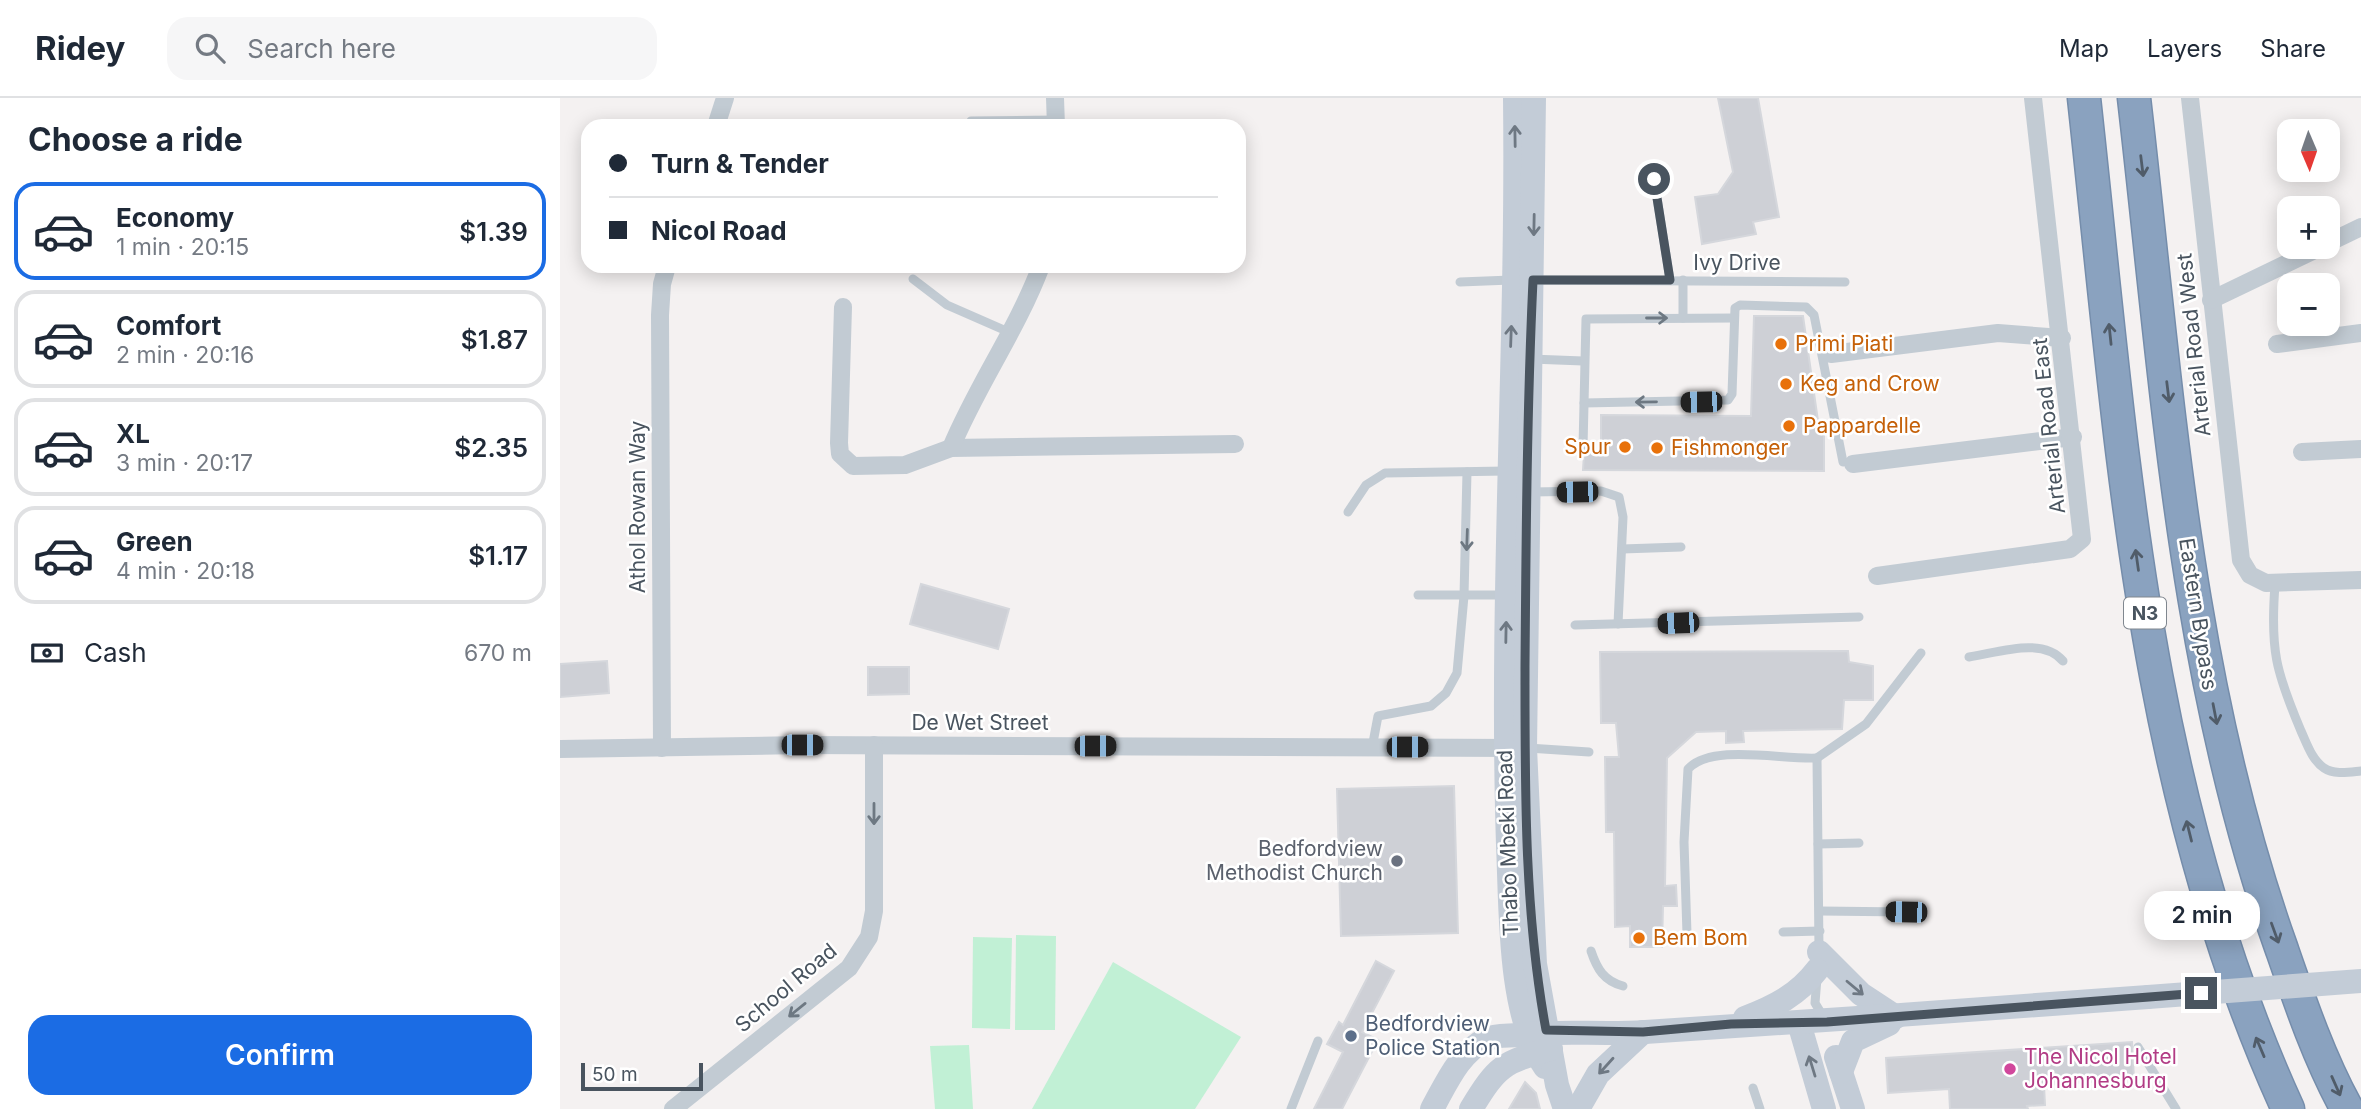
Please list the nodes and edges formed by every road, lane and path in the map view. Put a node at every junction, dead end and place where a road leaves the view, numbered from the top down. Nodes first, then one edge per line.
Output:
1 (725, 98) edge
2 (1055, 98) edge
3 (1515, 98) edge
4 (1534, 98) edge
5 (2034, 98) edge
6 (2084, 98) edge
7 (2134, 98) edge
8 (2190, 98) edge
9 (718, 119) edge
10 (1056, 119) edge
11 (1526, 172) junction
12 (1654, 179) dead end
13 (2361, 228) edge
14 (2340, 238) edge
15 (2296, 259) edge
16 (666, 273) edge
17 (1038, 273) edge
18 (912, 279) dead end
19 (1523, 280) junction
20 (1670, 280) junction
21 (1683, 281) junction
22 (1460, 282) dead end
23 (1845, 282) dead end
24 (2211, 300) junction
25 (843, 307) dead end
26 (1682, 318) junction
27 (1734, 318) junction
28 (1011, 333) junction
29 (2361, 333) edge
30 (2062, 338) junction
31 (2277, 345) dead end
32 (1831, 354) dead end
33 (1530, 359) junction
34 (1583, 361) junction
35 (1519, 394) junction
36 (1584, 403) junction
37 (2073, 437) junction
38 (1235, 444) dead end
39 (1583, 447) dead end
40 (950, 448) junction
41 (2361, 449) edge
42 (2302, 453) dead end
43 (1848, 463) joint
44 (1466, 471) junction
45 (1518, 481) junction
46 (1348, 512) dead end
47 (1681, 547) dead end
48 (1622, 549) junction
49 (1877, 576) dead end
50 (2361, 580) edge
51 (2275, 585) junction
52 (1517, 594) junction
53 (1418, 595) dead end
54 (1464, 596) junction
55 (1859, 617) dead end
56 (1618, 624) junction
57 (1575, 625) dead end
58 (1922, 653) dead end
59 (1969, 657) dead end
60 (2063, 661) dead end
61 (874, 746) junction
62 (1372, 747) junction
63 (662, 748) junction
64 (1515, 748) junction
65 (560, 749) edge
66 (1589, 752) dead end
67 (1817, 758) junction
68 (2361, 771) edge
69 (1859, 843) dead end
70 (1818, 844) junction
71 (1821, 911) junction
72 (1906, 912) dead end
73 (1783, 932) dead end
74 (1687, 934) dead end
75 (1591, 951) dead end
76 (1819, 951) junction
77 (2361, 981) edge
78 (1623, 986) dead end
79 (1530, 995) junction
80 (1821, 1013) junction
81 (1902, 1016) junction
82 (1799, 1023) junction
83 (1731, 1024) junction
84 (1643, 1032) junction
85 (1487, 1039) junction
86 (1318, 1041) dead end
87 (1540, 1042) junction
88 (2138, 1047) dead end
89 (1841, 1072) junction
90 (1753, 1088) dead end
91 (1436, 1102) edge
92 (673, 1109) edge
93 (1291, 1109) edge
94 (1462, 1109) edge
95 (1471, 1109) edge
96 (1565, 1109) edge
97 (1578, 1109) edge
98 (1760, 1109) edge
99 (1824, 1109) edge
100 (1853, 1109) edge
101 (2176, 1109) edge
102 (2288, 1109) edge
103 (2347, 1109) edge

1 - 9 street
2 - 10 street
11 -> 3 main road
4 - 11 main road
5 - 30 street, Arterial Road East
102 -> 6 highway, N3
7 -> 103 highway, Eastern Bypass / N3
8 - 24 street, Arterial Road West
11 - 19 main road
12 - 20 lane
13 - 14 street
15 - 24 street
16 - 63 street, Athol Rowan Way
17 - 28 street
18 - 28 lane
19 - 20 lane, Ivy Drive
19 - 22 lane, Ivy Drive
19 - 33 main road
35 -> 19 main road
20 - 21 lane, Ivy Drive
21 - 23 lane, Ivy Drive
21 - 26 lane
24 - 51 street, Arterial Road West
25 - 40 street
26 - 27 lane
34 -> 26 lane
27 -> 36 lane
27 - 43 lane
28 - 40 street
29 - 31 street
30 - 32 street
30 - 37 street, Arterial Road East
33 - 34 lane
33 - 35 main road
34 - 36 lane
35 - 45 main road, Thabo Mbeki Road
36 - 39 lane
37 - 43 street
37 - 49 street, Arterial Road East
38 - 40 street
41 - 42 street
44 - 45 lane
44 - 46 lane
44 -> 54 lane
45 - 48 lane
45 - 52 main road, Thabo Mbeki Road
45 - 52 main road, Thabo Mbeki Road
47 - 48 lane
48 - 56 lane
50 - 51 street
51 - 68 lane
52 - 54 lane
64 -> 52 main road, Thabo Mbeki Road
52 - 64 main road, Thabo Mbeki Road
53 - 54 lane
54 - 62 lane
55 - 56 lane
56 - 57 lane
58 - 67 lane
59 - 60 lane
61 - 62 street, De Wet Street
61 - 63 street, De Wet Street
61 -> 92 street, School Road
62 - 64 street, De Wet Street
63 - 65 street, De Wet Street
64 - 66 lane
64 - 79 main road, Thabo Mbeki Road
67 - 70 lane
67 - 74 lane
69 - 70 lane
70 - 71 lane
71 - 72 lane
71 - 76 lane
73 - 76 lane
75 - 78 lane
76 - 80 lane
76 -> 81 main road
76 - 83 main road
77 - 81 main road, bridge
79 - 85 main road
79 - 87 main road, Thabo Mbeki Road
80 - 81 main road
80 - 82 main road
80 - 89 main road
81 - 89 main road
82 - 83 main road
99 -> 82 main road
83 - 84 main road
84 - 87 main road
84 -> 97 main road
85 - 87 main road
85 - 91 main road
86 - 93 lane
87 - 95 main road
87 - 96 main road
88 - 101 lane
89 - 100 main road
90 - 98 lane
91 - 94 main road

